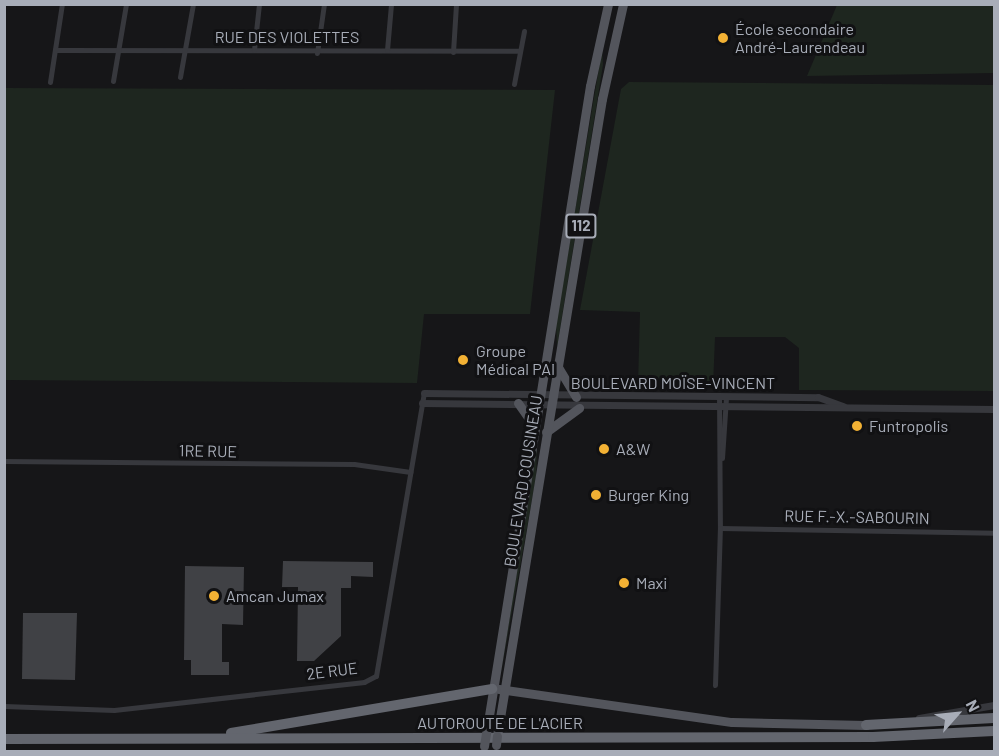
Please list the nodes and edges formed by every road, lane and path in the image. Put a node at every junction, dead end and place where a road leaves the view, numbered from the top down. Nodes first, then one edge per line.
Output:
1 (62, 4) edge
2 (126, 4) edge
3 (193, 4) edge
4 (259, 4) edge
5 (324, 4) edge
6 (391, 4) edge
7 (456, 4) edge
8 (608, 4) edge
9 (623, 4) edge
10 (524, 31) dead end
11 (55, 50) junction
12 (187, 50) junction
13 (254, 50) junction
14 (387, 50) junction
15 (453, 51) junction
16 (520, 51) junction
17 (118, 52) junction
18 (317, 53) junction
19 (180, 77) dead end
20 (112, 81) dead end
21 (50, 82) dead end
22 (514, 84) dead end
23 (558, 367) junction
24 (424, 393) joint
25 (722, 396) junction
26 (576, 397) junction
27 (539, 399) junction
28 (551, 401) junction
29 (422, 403) junction
30 (518, 403) junction
31 (579, 408) junction
32 (722, 408) junction
33 (848, 408) junction
34 (994, 409) edge
35 (535, 427) junction
36 (546, 432) junction
37 (4, 461) edge
38 (410, 472) junction
39 (720, 528) junction
40 (994, 533) edge
41 (715, 685) dead end
42 (492, 689) junction
43 (505, 689) junction
44 (994, 705) edge
45 (4, 706) edge
46 (994, 718) edge
47 (866, 725) junction
48 (994, 731) edge
49 (4, 739) edge
50 (192, 739) junction
51 (483, 752) edge
52 (495, 752) edge

1 - 11 street
2 - 17 street
3 - 12 street
4 - 13 street
5 - 18 street
6 - 14 street
7 - 15 street
8 - 27 main road, BOULEVARD COUSINEAU / 112
9 - 23 main road, BOULEVARD COUSINEAU / 112
10 - 16 street
11 - 17 street, RUE DES VIOLETTES
11 - 21 street
12 - 13 street, RUE DES VIOLETTES
12 - 17 street, RUE DES VIOLETTES
12 - 19 street
13 - 18 street, RUE DES VIOLETTES
14 - 15 street, RUE DES VIOLETTES
14 - 18 street, RUE DES VIOLETTES
15 - 16 street, RUE DES VIOLETTES
16 - 22 street
17 - 20 street
23 - 26 main road
23 - 28 main road, BOULEVARD COUSINEAU / 112
24 - 27 street, BOULEVARD MOÏSE-VINCENT
24 - 29 street, 2E RUE
25 - 26 street, BOULEVARD MOÏSE-VINCENT
25 - 32 street
25 - 33 street, BOULEVARD MOÏSE-VINCENT
26 - 28 street, BOULEVARD MOÏSE-VINCENT
27 - 28 street, BOULEVARD MOÏSE-VINCENT
27 - 30 street, BOULEVARD MOÏSE-VINCENT
27 - 35 main road, BOULEVARD COUSINEAU / 112
28 - 31 street, BOULEVARD MOÏSE-VINCENT
28 - 36 main road, BOULEVARD COUSINEAU / 112
29 - 30 street, BOULEVARD MOÏSE-VINCENT
29 - 38 street, 2E RUE
30 - 35 main road
31 - 32 street, BOULEVARD MOÏSE-VINCENT
31 - 36 main road
32 - 33 street, BOULEVARD MOÏSE-VINCENT
32 - 39 street
33 - 34 street, BOULEVARD MOÏSE-VINCENT
35 - 42 main road, BOULEVARD COUSINEAU / 112
36 - 43 main road, BOULEVARD COUSINEAU / 112
37 - 38 street, 1RE RUE
38 - 45 street, 2E RUE
39 - 40 street, RUE F.-X.-SABOURIN
39 - 41 street
42 - 43 main road
42 - 50 highway
42 - 51 main road, BOULEVARD COUSINEAU / 112, bridge
43 - 47 main road
43 - 52 main road, BOULEVARD COUSINEAU / 112, bridge
44 - 47 street
46 - 47 highway
48 - 50 highway, AUTOROUTE DE L'ACIER
49 - 50 highway, AUTOROUTE DE L'ACIER

